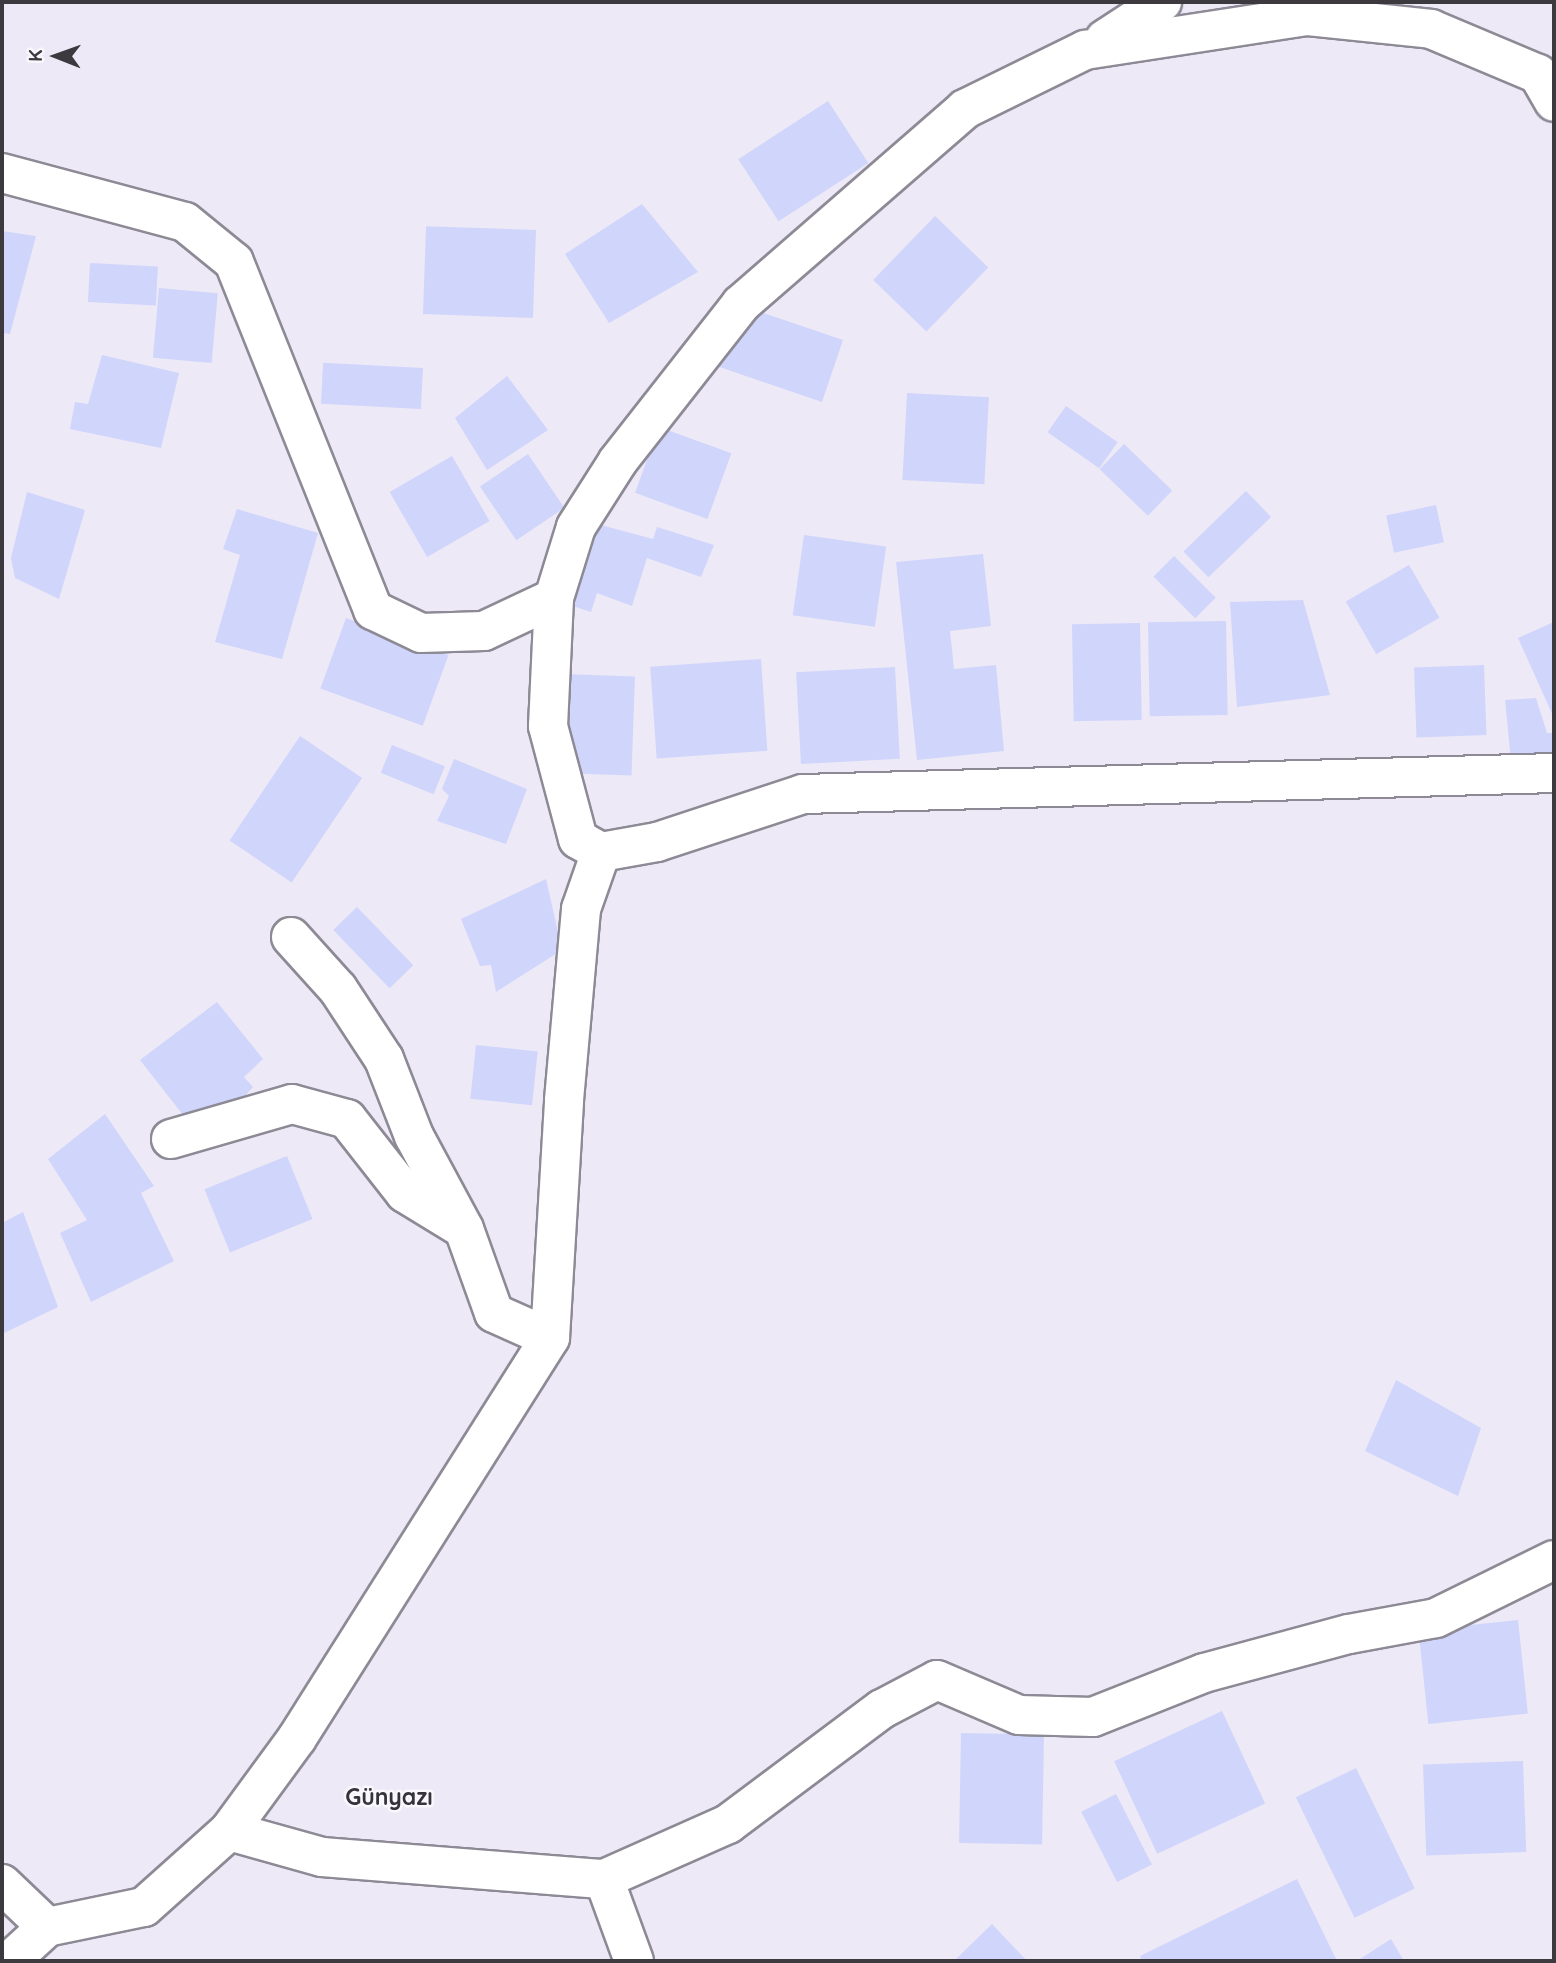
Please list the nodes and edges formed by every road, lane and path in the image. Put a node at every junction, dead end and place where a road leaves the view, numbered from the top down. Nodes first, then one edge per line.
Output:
1 (1161, 2) edge
2 (1085, 50) junction
3 (1554, 102) edge
4 (2, 173) edge
5 (554, 598) junction
6 (1554, 773) edge
7 (601, 852) junction
8 (291, 937) dead end
9 (171, 1139) dead end
10 (464, 1229) junction
11 (550, 1338) junction
12 (1554, 1560) edge
13 (229, 1831) junction
14 (604, 1879) junction
15 (2, 1884) edge
16 (47, 1927) junction
17 (10, 1961) edge
18 (634, 1961) edge

1 - 2 street
2 - 3 street
2 - 5 street
4 - 5 street
5 - 7 street
6 - 7 street
7 - 11 street
8 - 10 street
9 - 10 street
10 - 11 street
11 - 13 street
12 - 14 street
13 - 14 street
13 - 16 street
14 - 18 street
15 - 16 street
16 - 17 street

